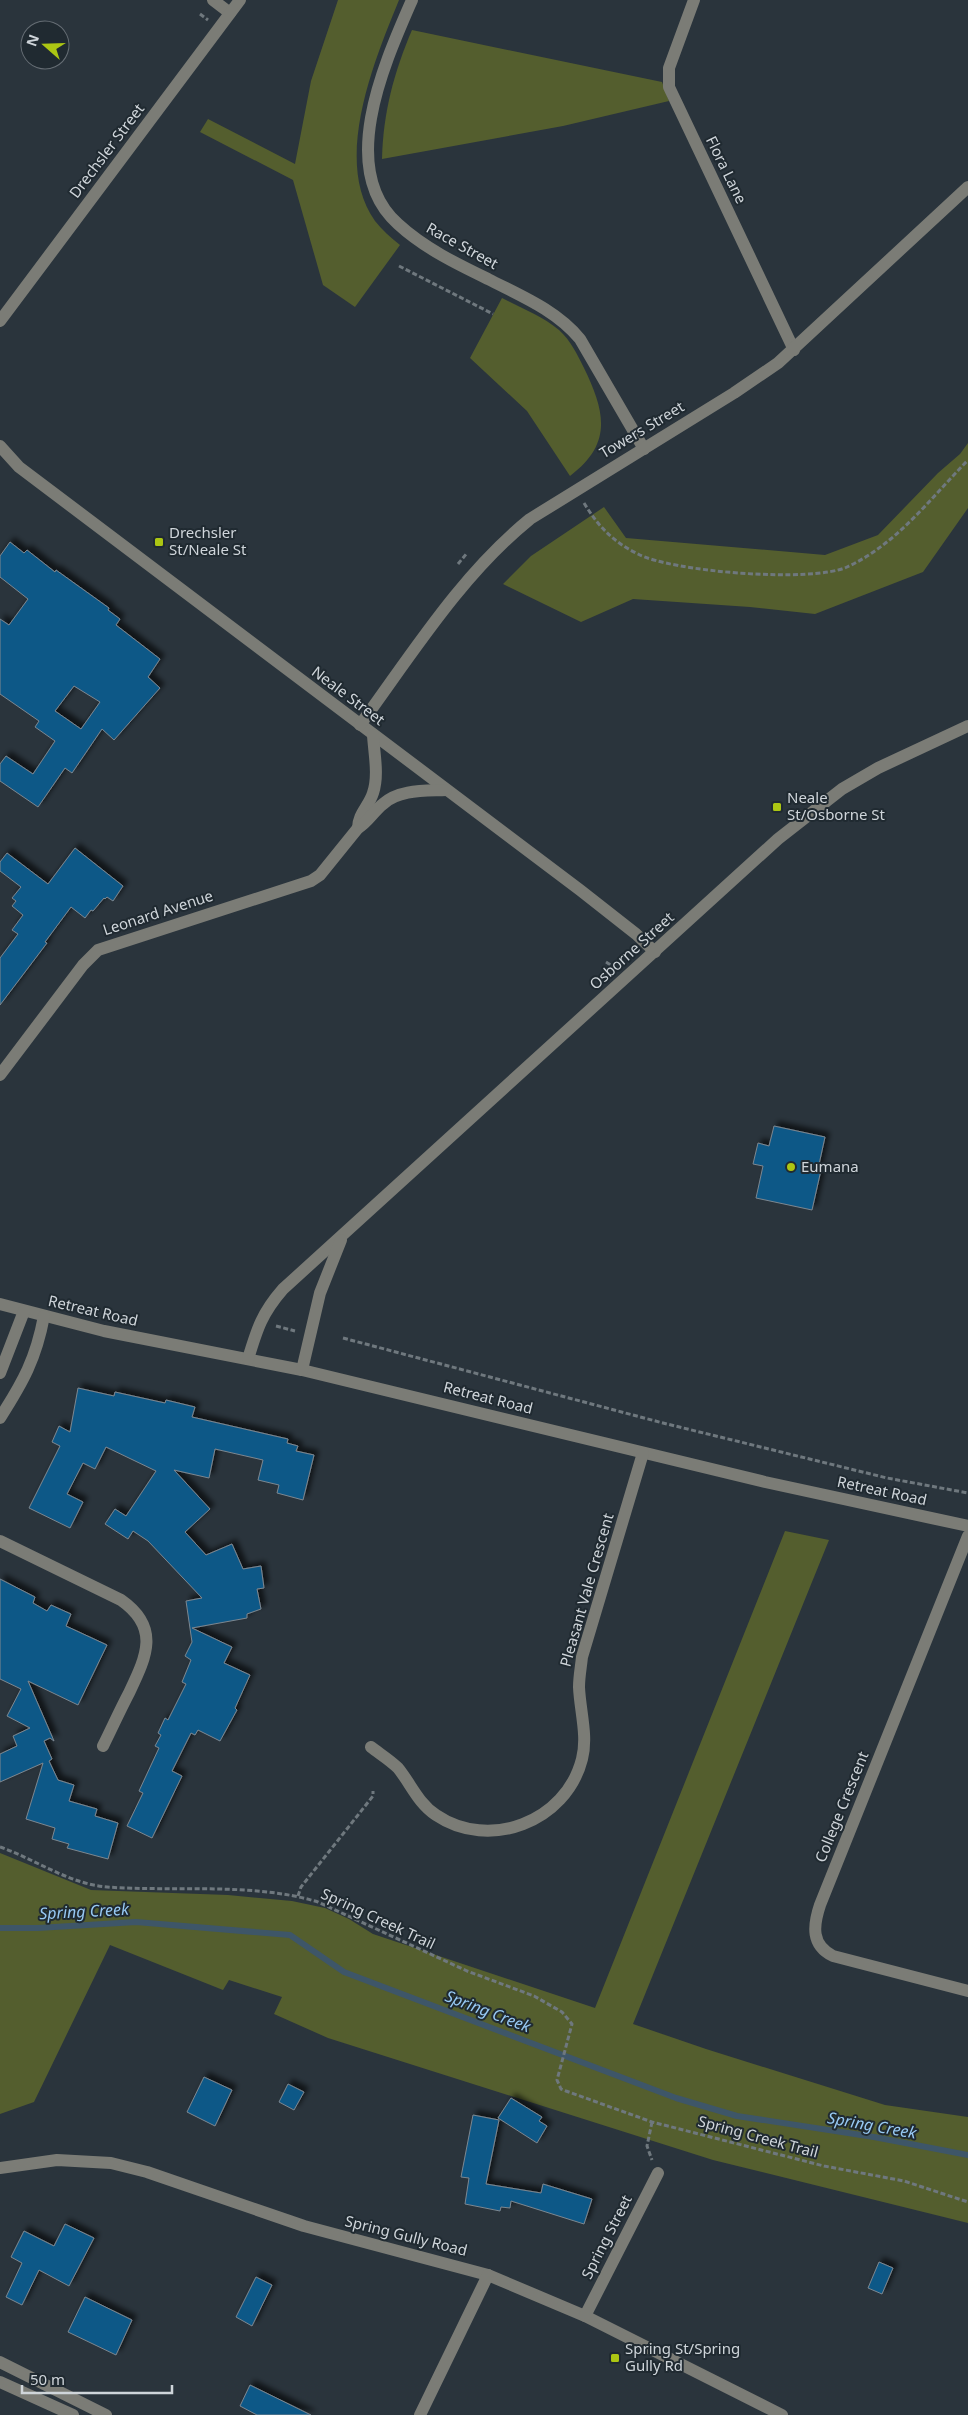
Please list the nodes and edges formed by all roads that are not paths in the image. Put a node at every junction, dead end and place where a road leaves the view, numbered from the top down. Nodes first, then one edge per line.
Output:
1 (213, 0) edge
2 (240, 0) edge
3 (412, 0) edge
4 (694, 0) edge
5 (230, 13) junction
6 (968, 187) edge
7 (0, 321) edge
8 (794, 350) junction
9 (0, 446) edge
10 (644, 449) junction
11 (0, 458) edge
12 (20, 467) junction
13 (360, 725) junction
14 (968, 726) edge
15 (373, 734) junction
16 (446, 790) junction
17 (358, 828) junction
18 (656, 952) junction
19 (0, 1075) edge
20 (343, 1236) junction
21 (0, 1304) edge
22 (24, 1311) junction
23 (44, 1316) junction
24 (248, 1359) junction
25 (302, 1370) junction
26 (0, 1373) edge
27 (0, 1418) edge
28 (643, 1453) junction
29 (968, 1526) edge
30 (968, 1536) edge
31 (0, 1541) edge
32 (103, 1746) dead end
33 (371, 1747) dead end
34 (968, 1991) edge
35 (0, 2168) edge
36 (658, 2173) road end
37 (488, 2275) junction
38 (585, 2316) junction
39 (0, 2362) edge
40 (0, 2382) edge
41 (73, 2415) edge
42 (106, 2415) edge
43 (420, 2415) edge
44 (782, 2415) edge

1 - 5 street
2 - 5 street, Drechsler Street
3 - 10 street, Race Street
4 - 8 street, Flora Lane
5 - 7 street, Drechsler Street
6 - 8 street, Towers Street
8 - 10 street, Towers Street
9 - 12 street, Neale Street
10 - 13 street, Towers Street
11 - 12 street, Neale Street
12 - 13 street, Neale Street
13 - 15 street, Neale Street
14 - 18 street, Osborne Street
15 - 16 street, Neale Street
15 - 17 street, Leonard Avenue
16 - 17 street, Leonard Avenue
16 - 18 street, Neale Street
17 - 19 street, Leonard Avenue
18 - 20 street, Osborne Street
20 - 24 street, Osborne Street
20 - 25 street, Osborne Street
21 - 22 street, Retreat Road
22 - 23 street, Retreat Road
22 - 26 street
23 - 24 street, Retreat Road
23 - 27 street
24 - 25 street, Retreat Road
25 - 28 street, Retreat Road
28 - 29 street, Retreat Road
28 - 33 street, Pleasant Vale Crescent
30 - 34 street, College Crescent
31 - 32 street
35 - 37 street, Spring Gully Road
36 - 38 street, Spring Street
37 - 38 street, Spring Gully Road
37 - 43 street
38 - 44 street, Spring Gully Road
39 - 42 street
40 - 41 street

